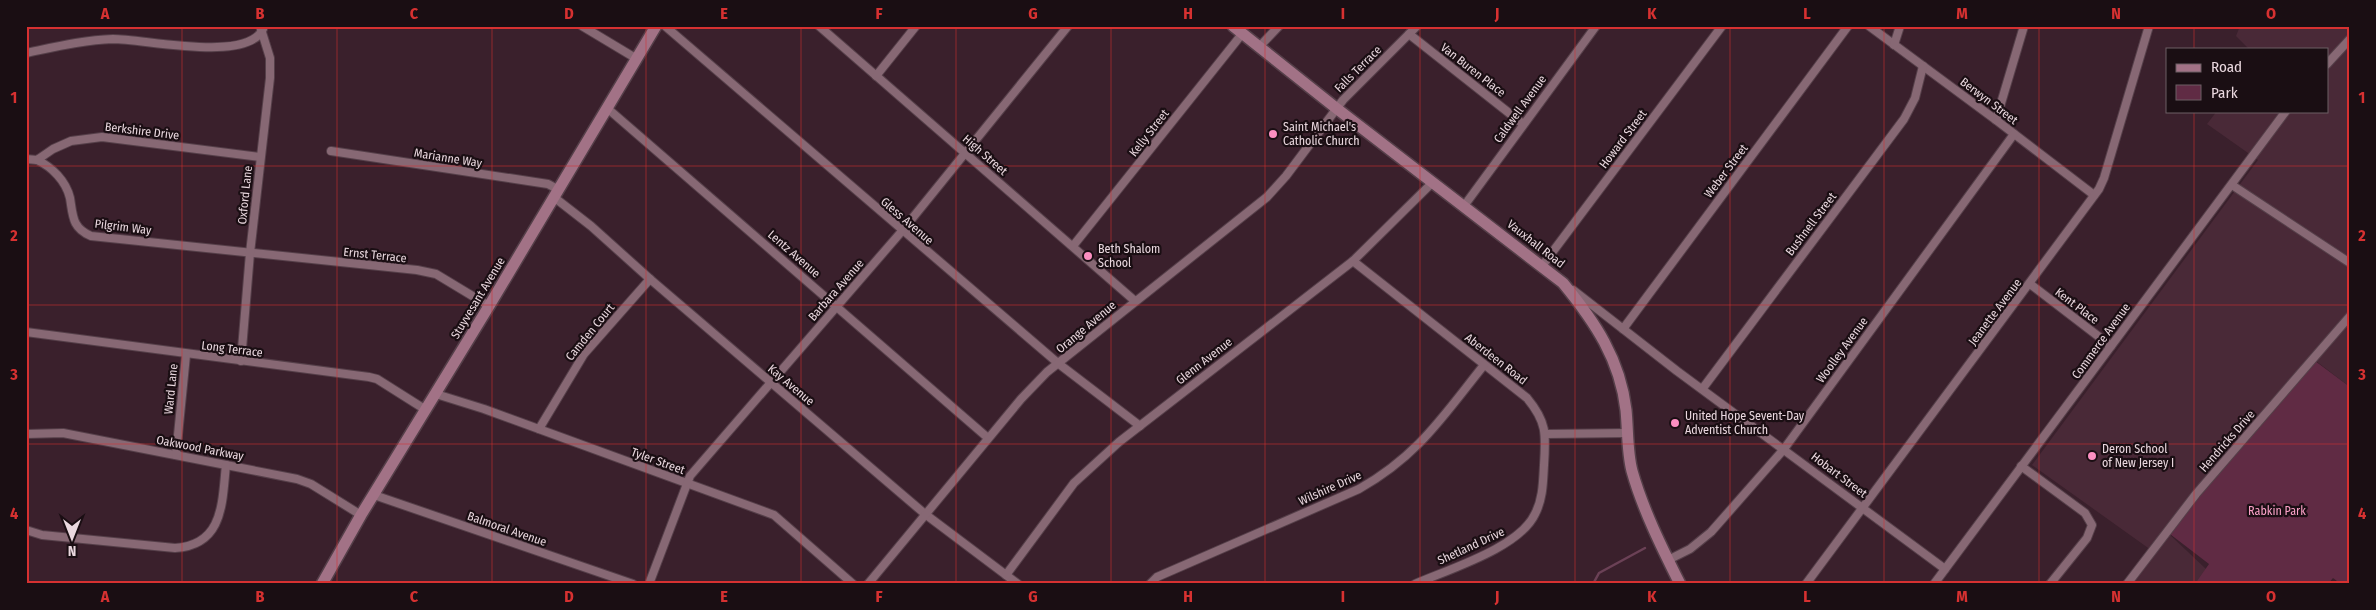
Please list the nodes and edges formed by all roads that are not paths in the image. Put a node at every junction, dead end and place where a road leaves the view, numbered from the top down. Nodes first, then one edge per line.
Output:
1 (582, 26) edge
2 (656, 26) edge
3 (665, 26) edge
4 (819, 26) edge
5 (916, 26) edge
6 (1068, 26) edge
7 (1279, 26) edge
8 (1418, 26) edge
9 (1596, 26) edge
10 (1722, 26) edge
11 (1848, 26) edge
12 (1869, 26) edge
13 (1900, 26) edge
14 (2024, 26) edge
15 (2149, 26) edge
16 (262, 28) edge
17 (1238, 30) edge
18 (1410, 34) junction
19 (2350, 40) edge
20 (1894, 45) junction
21 (1259, 46) junction
22 (26, 54) edge
23 (637, 59) junction
24 (2328, 63) edge
25 (1923, 66) junction
26 (876, 76) junction
27 (607, 108) junction
28 (1336, 108) junction
29 (2285, 112) edge
30 (1996, 120) junction
31 (1523, 124) junction
32 (2014, 134) junction
33 (331, 151) dead end
34 (966, 154) junction
35 (260, 157) junction
36 (26, 159) edge
37 (37, 160) junction
38 (1433, 182) junction
39 (2232, 185) junction
40 (557, 194) junction
41 (2094, 196) junction
42 (1464, 206) junction
43 (902, 231) junction
44 (1073, 246) junction
45 (250, 252) junction
46 (1353, 261) junction
47 (2347, 261) edge
48 (1542, 266) junction
49 (650, 279) junction
50 (1563, 283) junction
51 (2030, 284) junction
52 (1135, 301) junction
53 (489, 306) junction
54 (836, 306) junction
55 (2350, 316) edge
56 (1623, 329) junction
57 (26, 332) edge
58 (2111, 346) junction
59 (186, 355) junction
60 (241, 361) junction
61 (1059, 364) junction
62 (1484, 365) junction
63 (770, 382) junction
64 (1703, 388) junction
65 (436, 394) junction
66 (426, 410) junction
67 (1140, 426) junction
68 (539, 429) junction
69 (1628, 433) junction
70 (26, 434) edge
71 (1546, 434) junction
72 (988, 438) junction
73 (1784, 449) junction
74 (176, 455) junction
75 (226, 465) junction
76 (2021, 466) junction
77 (686, 483) junction
78 (374, 495) junction
79 (1864, 508) junction
80 (361, 514) junction
81 (925, 514) junction
82 (26, 530) edge
83 (1668, 560) junction
84 (1945, 569) junction
85 (1006, 575) junction
86 (324, 583) edge
87 (633, 584) edge
88 (649, 584) edge
89 (853, 584) edge
90 (868, 584) edge
91 (1018, 584) edge
92 (1150, 584) edge
93 (1415, 584) edge
94 (1680, 584) edge
95 (1806, 584) edge
96 (1934, 584) edge
97 (2050, 584) edge
98 (2127, 584) edge

1 - 23 street
2 - 23 street, Stuyvesant Avenue
3 - 43 street, Gless Avenue
4 - 26 street, High Street
5 - 26 street
6 - 34 street, Barbara Avenue
7 - 21 street
8 - 18 street, Falls Terrace
9 - 31 street, Caldwell Avenue
10 - 48 street, Howard Street
11 - 56 street, Weber Street
12 - 20 street, Berwyn Street
13 - 20 street
14 - 30 street
15 - 41 street, Jeanette Avenue
16 - 22 street
16 - 35 street, Oxford Lane
17 - 21 street, Vauxhall Road
17 - 44 street, Kelly Street
18 - 28 street, Falls Terrace
18 - 31 street, Van Buren Place
19 - 24 street
20 - 25 street, Berwyn Street
21 - 28 street, Vauxhall Road
23 - 27 street, Stuyvesant Avenue
25 - 30 street, Berwyn Street
25 - 64 street, Bushnell Street
26 - 34 street, High Street
27 - 40 street, Stuyvesant Avenue
27 - 54 street, Lentz Avenue
28 - 38 street, Vauxhall Road
28 - 52 street, Orange Avenue
29 - 39 street, Commerce Avenue
30 - 32 street, Berwyn Street
31 - 42 street, Caldwell Avenue
32 - 41 street, Berwyn Street
32 - 73 street, Woolley Avenue
33 - 40 street, Marianne Way
34 - 43 street, Barbara Avenue
34 - 44 street, High Street
35 - 37 street, Berkshire Drive
35 - 45 street, Oxford Lane
36 - 37 street
37 - 45 street, Pilgrim Way
38 - 42 street, Vauxhall Road
38 - 46 street, Glenn Avenue
39 - 47 street
39 - 58 street, Commerce Avenue
40 - 49 street, Kay Avenue
40 - 53 street, Stuyvesant Avenue
41 - 51 street, Jeanette Avenue
42 - 48 street, Vauxhall Road
43 - 54 street, Barbara Avenue
43 - 61 street, Gless Avenue
44 - 52 street, High Street
45 - 53 street, Ernst Terrace
45 - 60 street, Oxford Lane
46 - 62 street, Aberdeen Road
46 - 67 street, Glenn Avenue
48 - 50 street, Vauxhall Road
49 - 63 street, Kay Avenue
49 - 68 street, Camden Court
50 - 56 street, Hobart Street
50 - 69 street, Vauxhall Road
51 - 58 street, Kent Place
51 - 79 street, Jeanette Avenue
52 - 61 street, Orange Avenue
53 - 65 street, Stuyvesant Avenue
54 - 63 street, Barbara Avenue
54 - 72 street, Lentz Avenue
55 - 98 street, Hendricks Drive
56 - 64 street, Hobart Street
57 - 59 street, Long Terrace
58 - 76 street, Commerce Avenue
59 - 60 street, Long Terrace
59 - 74 street, Ward Lane
60 - 66 street, Long Terrace
61 - 67 street, Gless Avenue
61 - 72 street, Orange Avenue
62 - 71 street, Aberdeen Road
62 - 92 street, Wilshire Drive
63 - 77 street, Barbara Avenue
63 - 81 street, Kay Avenue
64 - 73 street, Hobart Street
65 - 66 street, Stuyvesant Avenue
65 - 68 street, Tyler Street
66 - 78 street, Stuyvesant Avenue
67 - 85 street, Glenn Avenue
68 - 77 street, Tyler Street
69 - 71 street
69 - 83 street, Vauxhall Road
70 - 74 street, Oakwood Parkway
71 - 93 street, Shetland Drive
72 - 81 street, Orange Avenue
73 - 79 street, Hobart Street
73 - 83 street, Woolley Avenue
74 - 75 street, Oakwood Parkway
75 - 80 street, Oakwood Parkway
75 - 82 street
76 - 84 street, Commerce Avenue
76 - 97 street
77 - 88 street, Barbara Avenue
77 - 89 street, Tyler Street
78 - 80 street, Stuyvesant Avenue
78 - 87 street, Balmoral Avenue
79 - 84 street, Hobart Street
79 - 95 street, Jeanette Avenue
80 - 86 street, Stuyvesant Avenue
81 - 85 street, Kay Avenue
81 - 90 street, Orange Avenue
83 - 94 street, Vauxhall Road
84 - 96 street, Commerce Avenue
85 - 91 street, Kay Avenue

